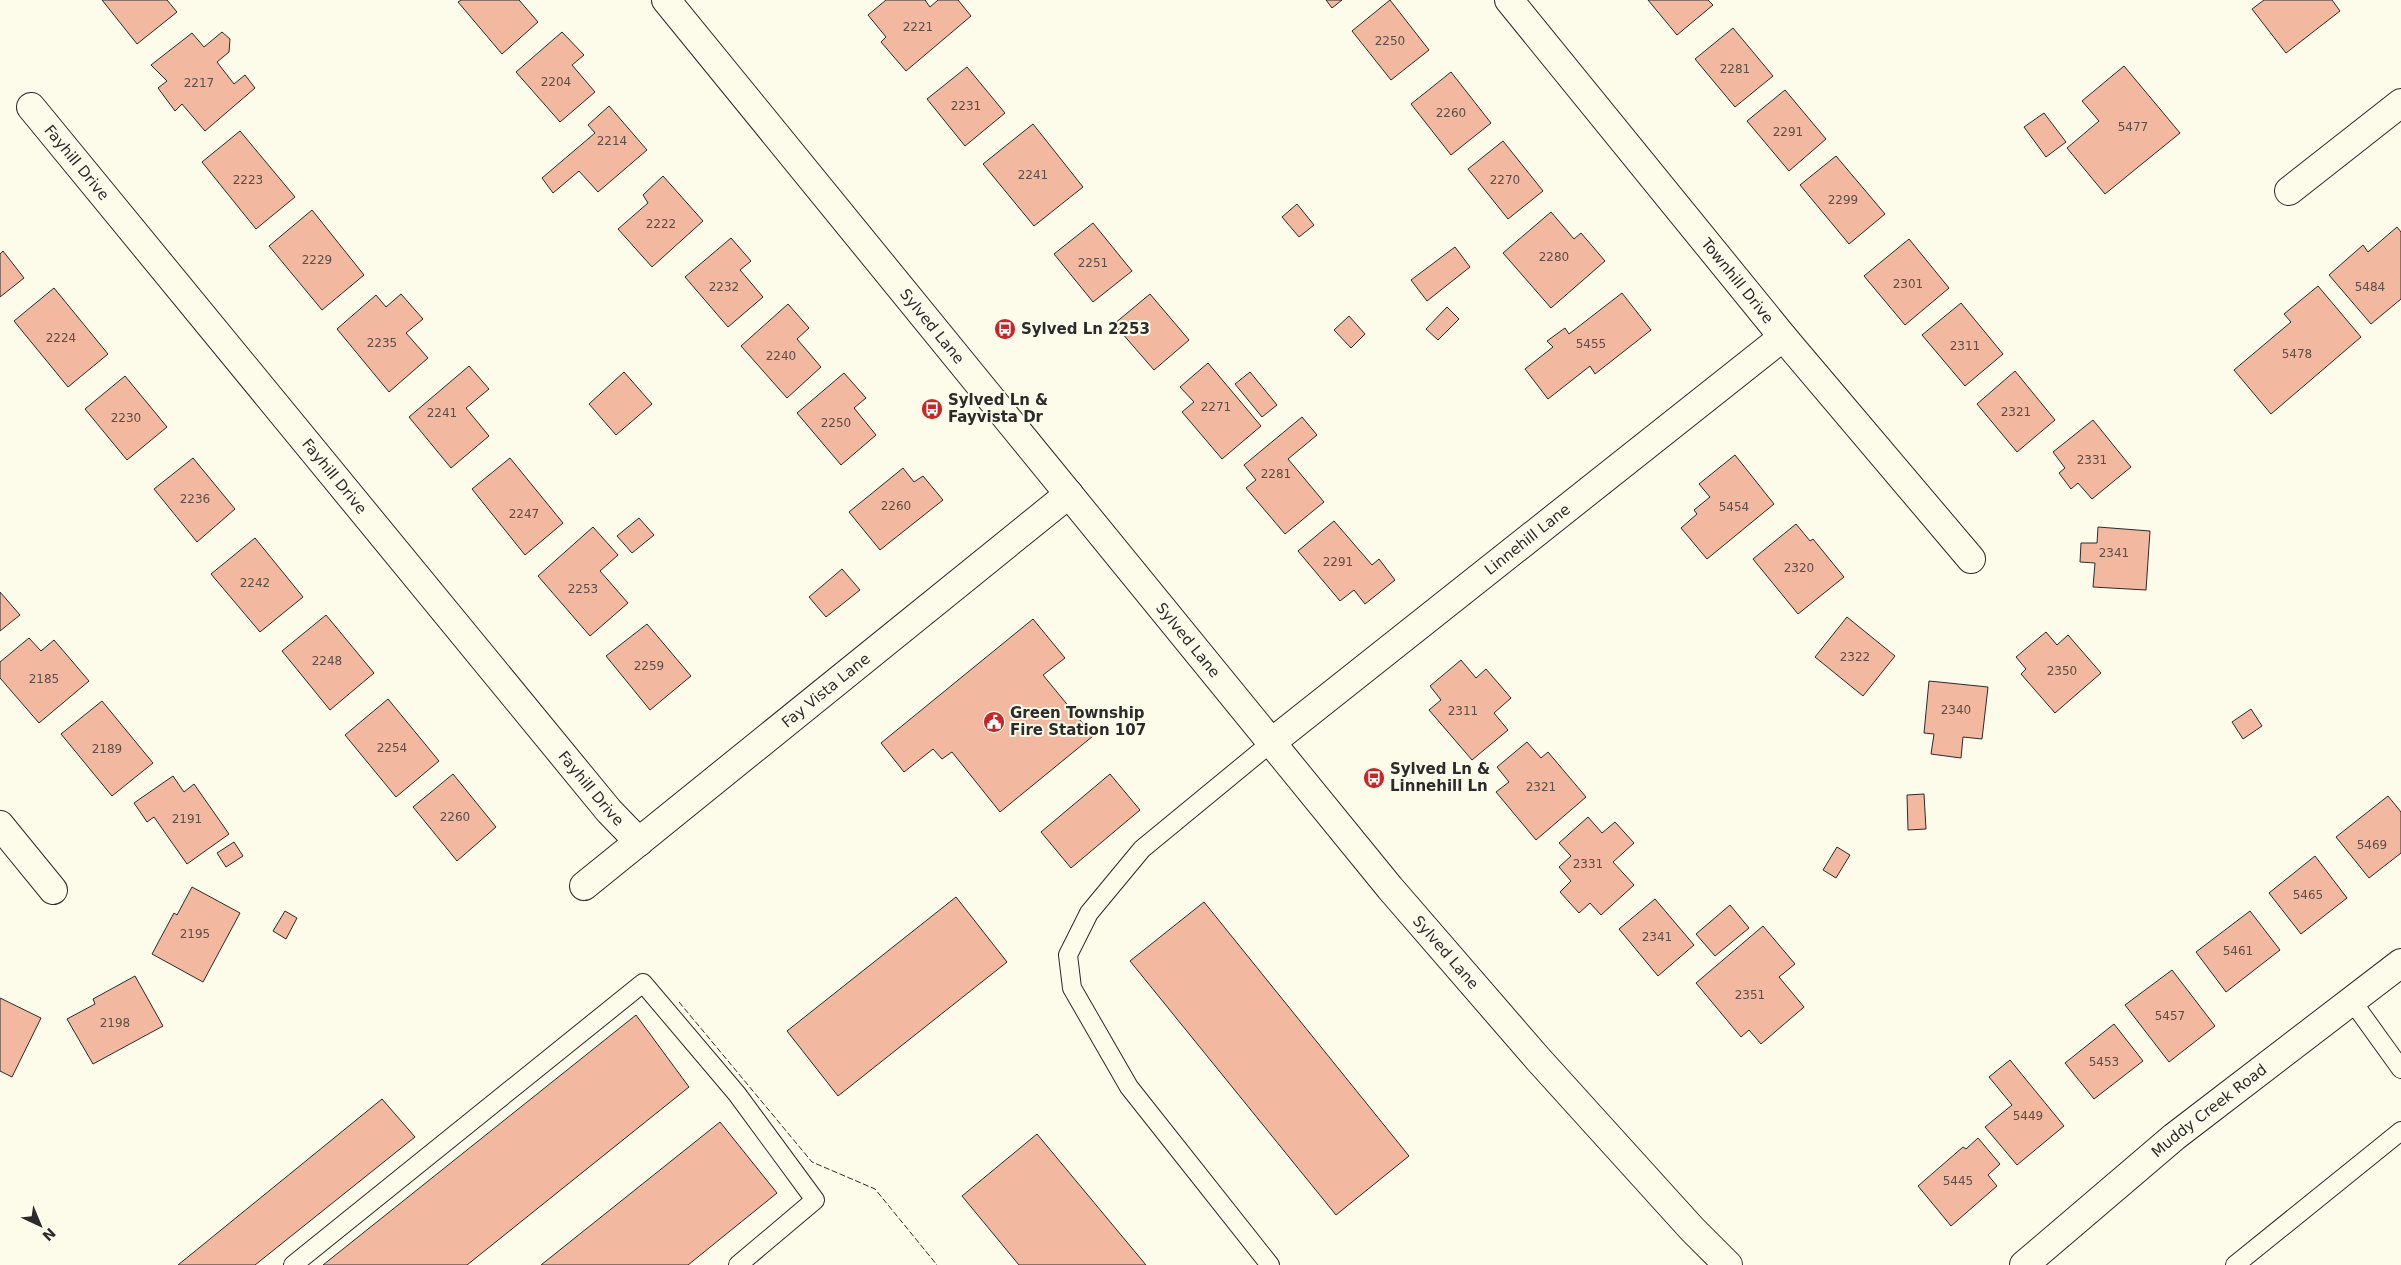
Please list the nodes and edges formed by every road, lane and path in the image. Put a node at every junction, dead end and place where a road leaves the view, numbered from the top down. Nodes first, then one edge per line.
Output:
1 (666, 0) edge
2 (1509, 0) edge
3 (2401, 103) edge
4 (31, 107) dead end
5 (2289, 191) dead end
6 (1783, 338) junction
7 (1069, 494) junction
8 (1971, 559) dead end
9 (1272, 742) junction
10 (0, 825) edge
11 (639, 842) junction
12 (584, 886) dead end
13 (53, 890) dead end
14 (2401, 963) edge
15 (2352, 1001) junction
16 (2401, 1069) edge
17 (2401, 1131) edge
18 (293, 1265) edge
19 (738, 1265) edge
20 (1270, 1265) edge
21 (1728, 1265) edge
22 (2024, 1265) edge
23 (2235, 1265) edge

1 - 7 street, Sylved Lane
2 - 6 street, Townhill Drive
3 - 5 street
4 - 11 street, Fayhill Drive
6 - 8 street, Townhill Drive
6 - 9 street, Linnehill Lane
7 - 9 street, Sylved Lane
7 - 11 street, Fay Vista Lane
9 - 20 lane
9 - 21 street, Sylved Lane
10 - 13 street
11 - 12 street, Fay Vista Lane
14 - 15 street, Muddy Creek Road
15 - 16 lane
15 - 22 street, Muddy Creek Road
17 - 23 lane
18 - 19 lane

